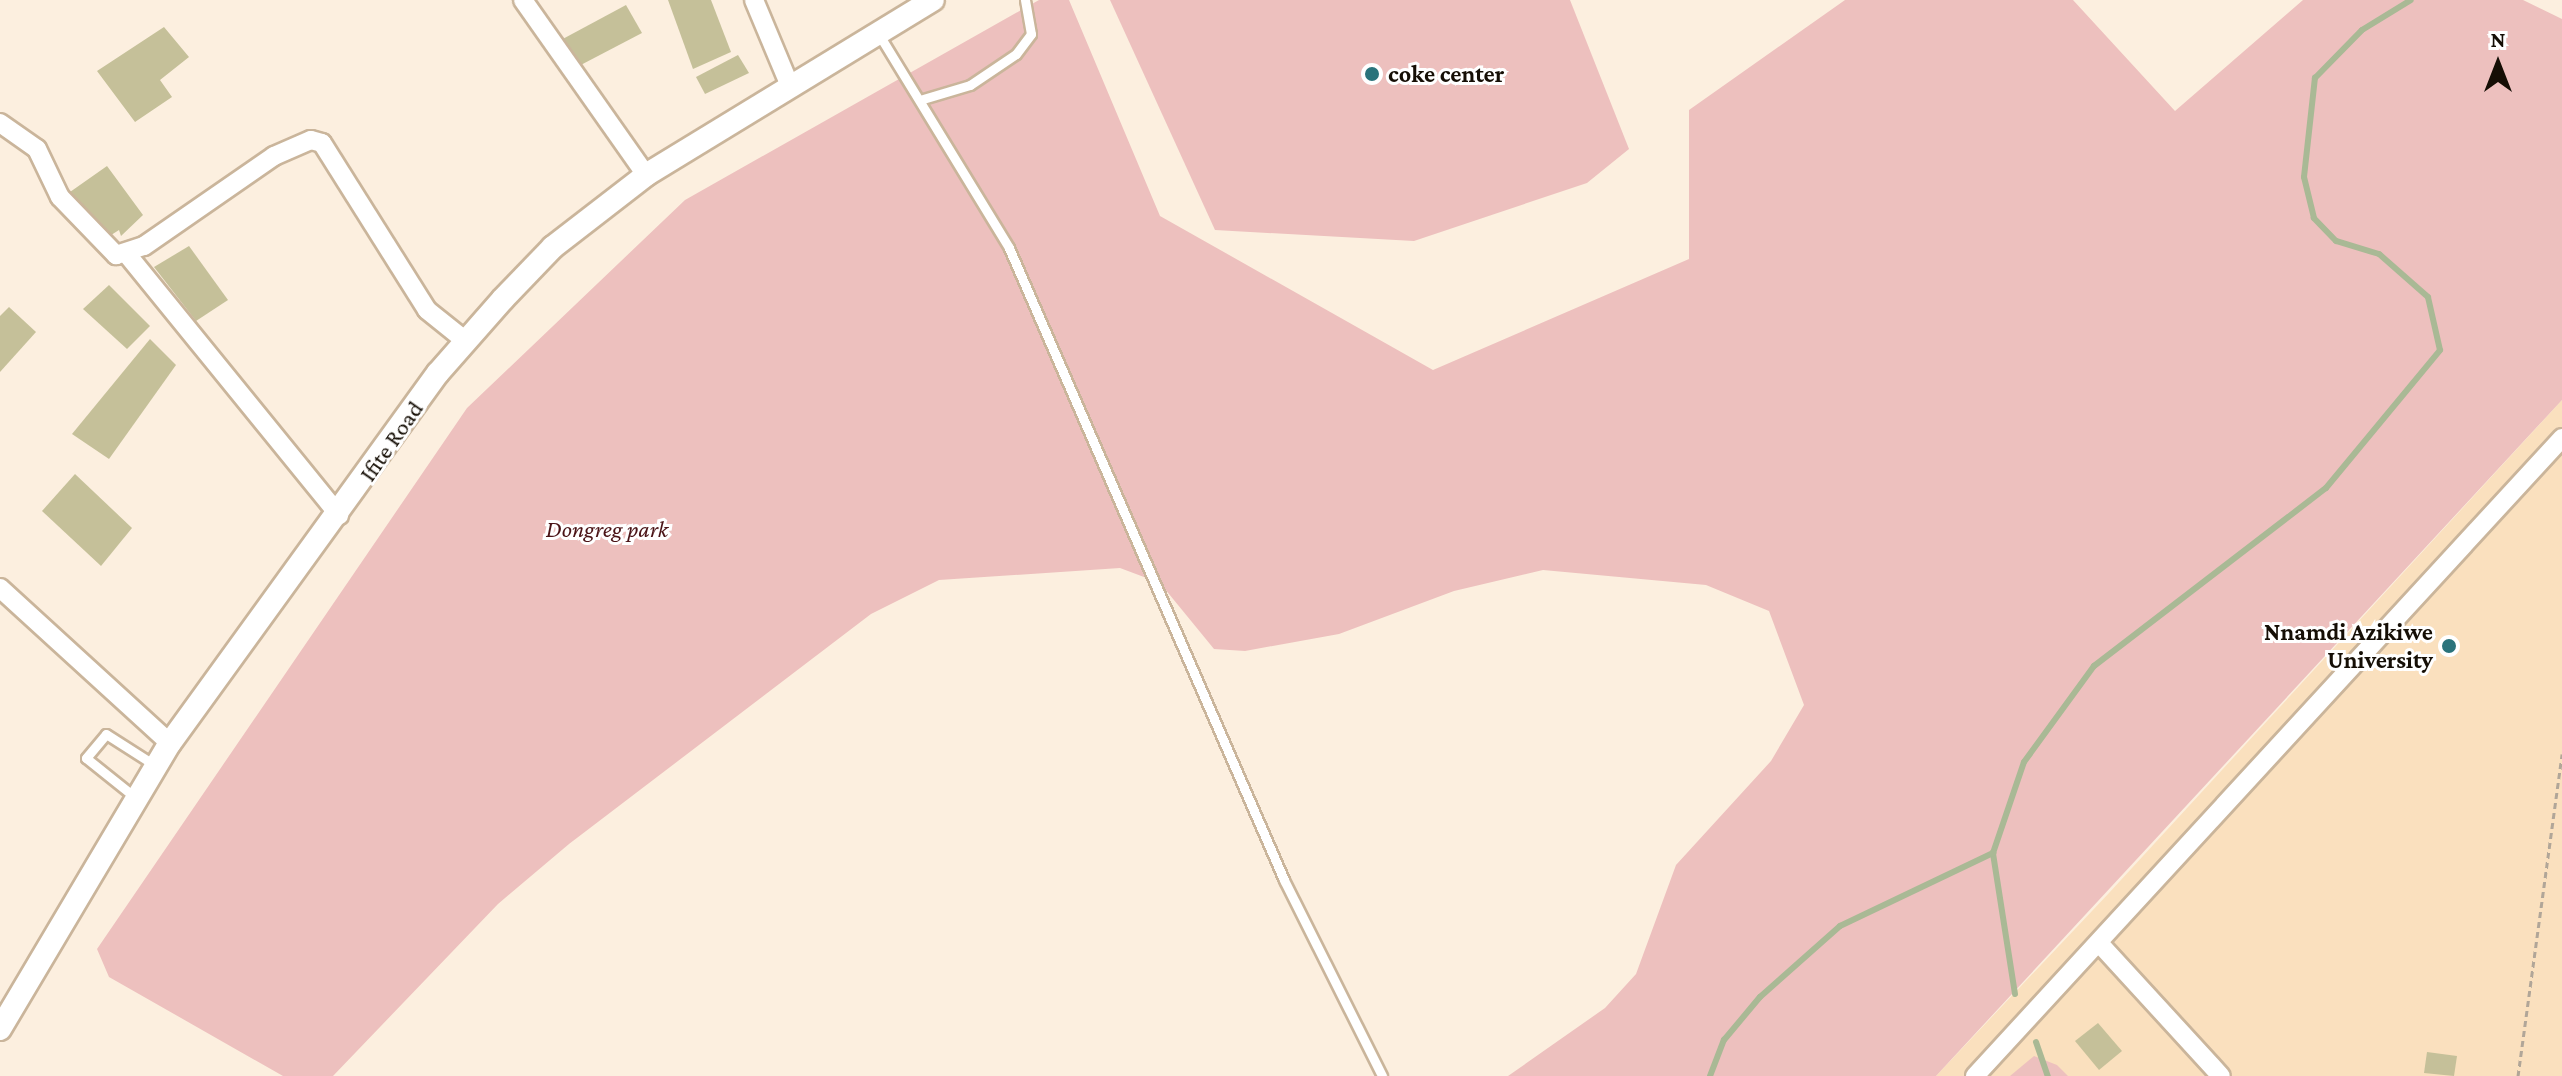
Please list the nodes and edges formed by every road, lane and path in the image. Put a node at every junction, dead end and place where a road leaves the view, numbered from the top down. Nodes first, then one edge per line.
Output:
1 (523, 0) edge
2 (754, 0) edge
3 (933, 0) edge
4 (1025, 0) edge
5 (876, 30) junction
6 (790, 86) junction
7 (923, 99) junction
8 (0, 123) edge
9 (646, 175) junction
10 (126, 253) junction
11 (467, 342) junction
12 (2562, 438) edge
13 (339, 515) junction
14 (0, 588) edge
15 (170, 743) junction
16 (2562, 754) edge
17 (156, 766) junction
18 (136, 798) junction
19 (2099, 943) junction
20 (0, 1029) edge
21 (1382, 1076) edge
22 (1975, 1076) edge
23 (2221, 1076) edge
24 (2518, 1076) edge

1 - 9 street
2 - 6 street
3 - 5 street, Ifite Road
4 - 7 lane
5 - 6 street, Ifite Road
5 - 7 lane
6 - 9 street, Ifite Road
7 - 21 lane
8 - 10 street
9 - 11 street, Ifite Road
10 - 11 street
10 - 13 street
11 - 13 street, Ifite Road
12 - 19 street
13 - 15 street, Ifite Road
14 - 15 street
15 - 17 street, Ifite Road
16 - 24 path
17 - 18 street, Ifite Road
17 - 18 lane
18 - 20 street, Ifite Road
19 - 22 street
19 - 23 street

